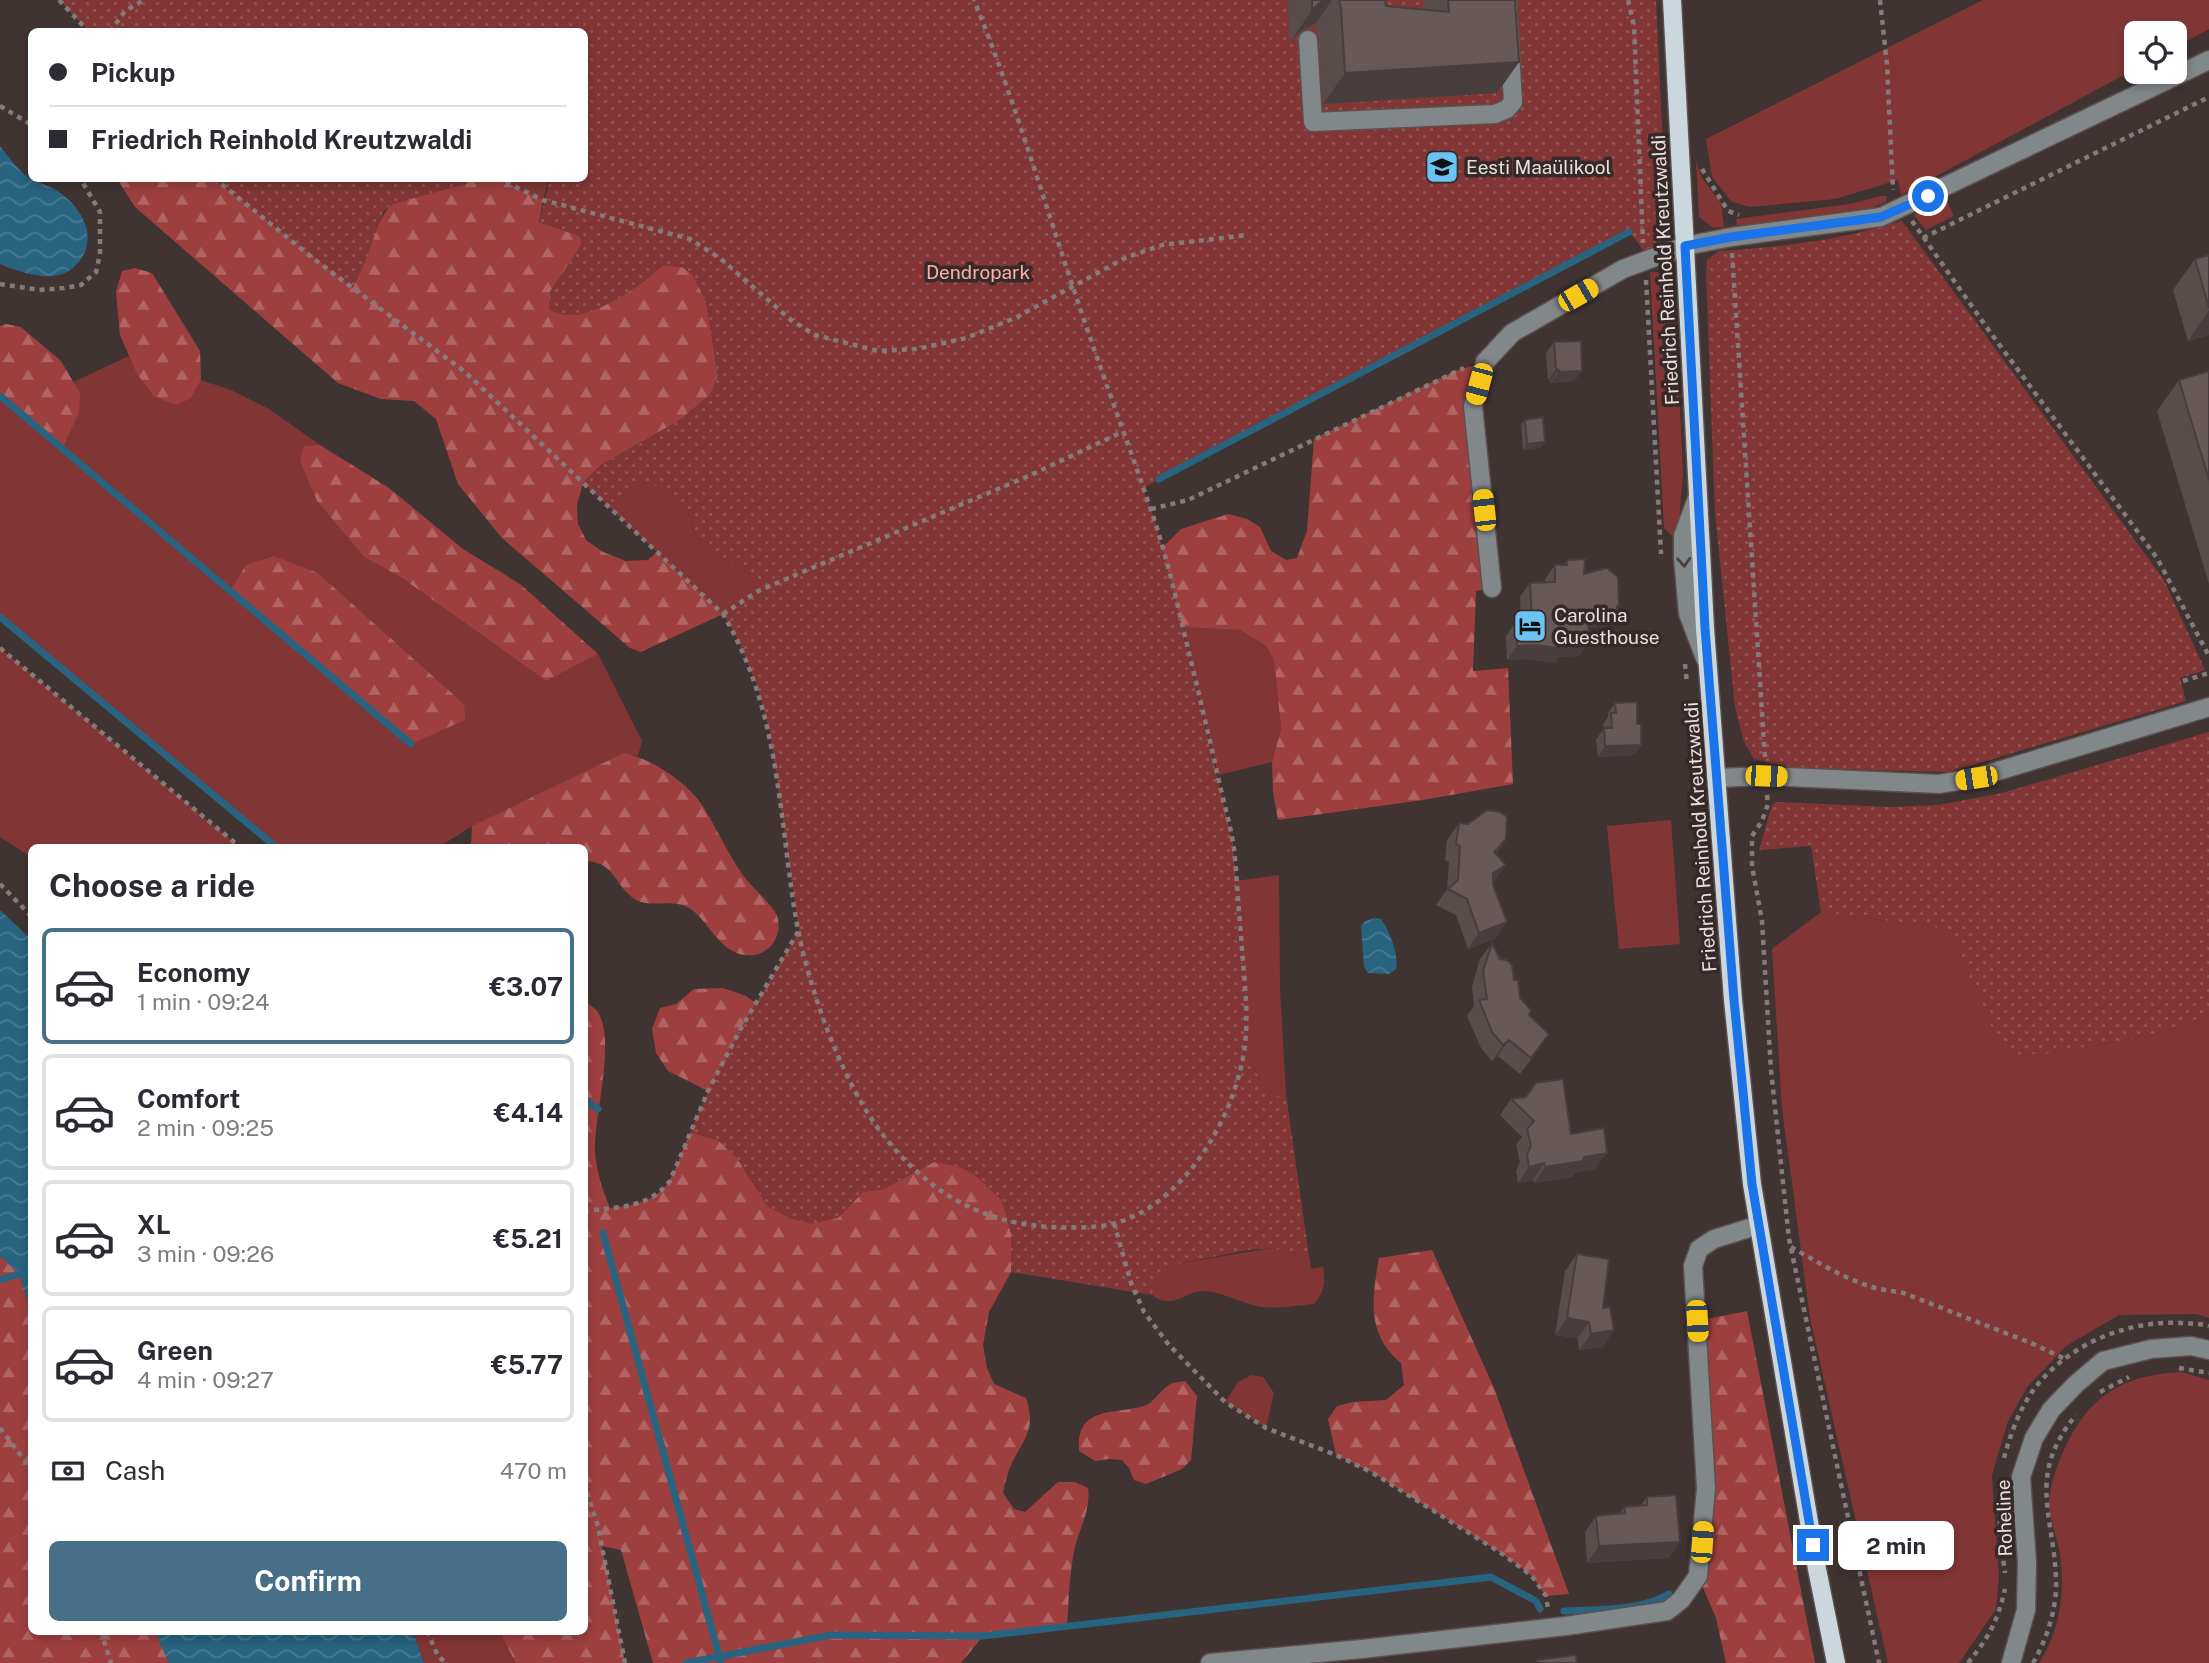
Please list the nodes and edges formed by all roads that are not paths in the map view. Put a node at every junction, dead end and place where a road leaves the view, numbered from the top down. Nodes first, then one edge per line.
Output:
1 (1507, 0) edge
2 (1672, 0) edge
3 (1308, 40) dead end
4 (2209, 60) edge
5 (1685, 246) junction
6 (1492, 588) dead end
7 (2209, 707) edge
8 (1716, 778) junction
9 (1759, 1225) junction
10 (2209, 1350) edge
11 (2018, 1642) junction
12 (1832, 1644) junction
13 (1210, 1663) edge
14 (1836, 1663) edge
15 (1844, 1663) edge
16 (1997, 1663) edge
17 (2011, 1663) edge

1 - 3 street
2 - 5 main road, Friedrich Reinhold Kreutzwaldi
4 - 5 street
5 - 6 street
5 - 8 main road, Friedrich Reinhold Kreutzwaldi
7 - 8 street
8 - 9 main road, Friedrich Reinhold Kreutzwaldi
9 - 12 main road, Friedrich Reinhold Kreutzwaldi
9 - 13 street
10 - 11 street, Roheline
11 - 16 street
11 - 17 street, Roheline
12 - 14 main road, Friedrich Reinhold Kreutzwaldi
12 - 15 street

